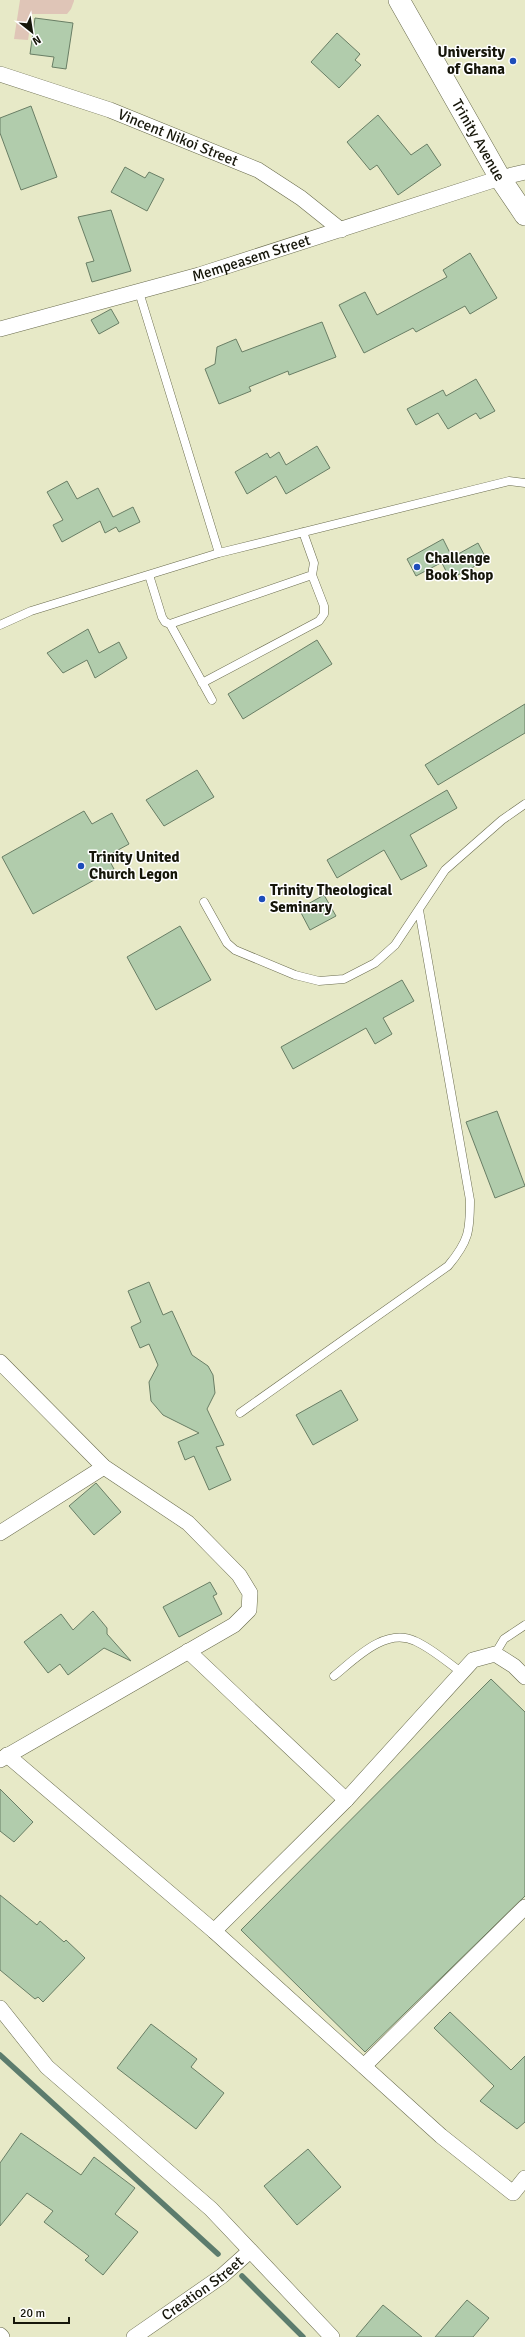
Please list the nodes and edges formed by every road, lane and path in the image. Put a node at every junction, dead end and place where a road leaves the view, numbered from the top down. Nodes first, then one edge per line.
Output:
1 (399, 0) edge
2 (0, 74) edge
3 (525, 172) edge
4 (500, 178) junction
5 (525, 215) edge
6 (341, 230) junction
7 (139, 292) junction
8 (0, 329) edge
9 (525, 483) edge
10 (303, 532) junction
11 (219, 553) junction
12 (149, 574) junction
13 (312, 575) junction
14 (170, 624) junction
15 (0, 626) edge
16 (202, 683) junction
17 (212, 700) dead end
18 (525, 804) edge
19 (204, 902) dead end
20 (419, 910) junction
21 (0, 1362) edge
22 (240, 1413) dead end
23 (104, 1467) junction
24 (0, 1533) edge
25 (525, 1625) edge
26 (188, 1651) junction
27 (495, 1654) junction
28 (461, 1672) junction
29 (334, 1676) dead end
30 (525, 1677) edge
31 (4, 1757) edge
32 (346, 1800) junction
33 (525, 1907) edge
34 (214, 1931) junction
35 (0, 2008) edge
36 (364, 2066) junction
37 (525, 2178) edge
38 (250, 2251) junction
39 (134, 2337) edge
40 (332, 2337) edge

1 - 4 street, Trinity Avenue
2 - 6 street, Vincent Nikoi Street
3 - 4 street, Mempeasem Street
4 - 5 street, Trinity Avenue
4 - 6 street, Mempeasem Street
6 - 7 street, Mempeasem Street
7 - 8 street, Mempeasem Street
7 - 11 lane
9 - 10 lane
10 - 11 lane
10 - 13 lane
11 - 12 lane
12 - 14 lane
12 - 15 lane
13 - 14 lane
13 - 16 lane
14 - 16 lane
16 - 17 lane
18 - 20 lane
19 - 20 lane
20 - 22 lane
21 - 23 street
23 - 24 street
23 - 26 street
25 - 27 lane
26 - 31 street
26 - 32 street
27 - 28 street
27 - 30 street
28 - 29 lane
28 - 32 street
31 - 34 street
32 - 34 street
33 - 36 street
34 - 36 street
35 - 38 street
36 - 37 street
38 - 39 street, Creation Street
38 - 40 street

